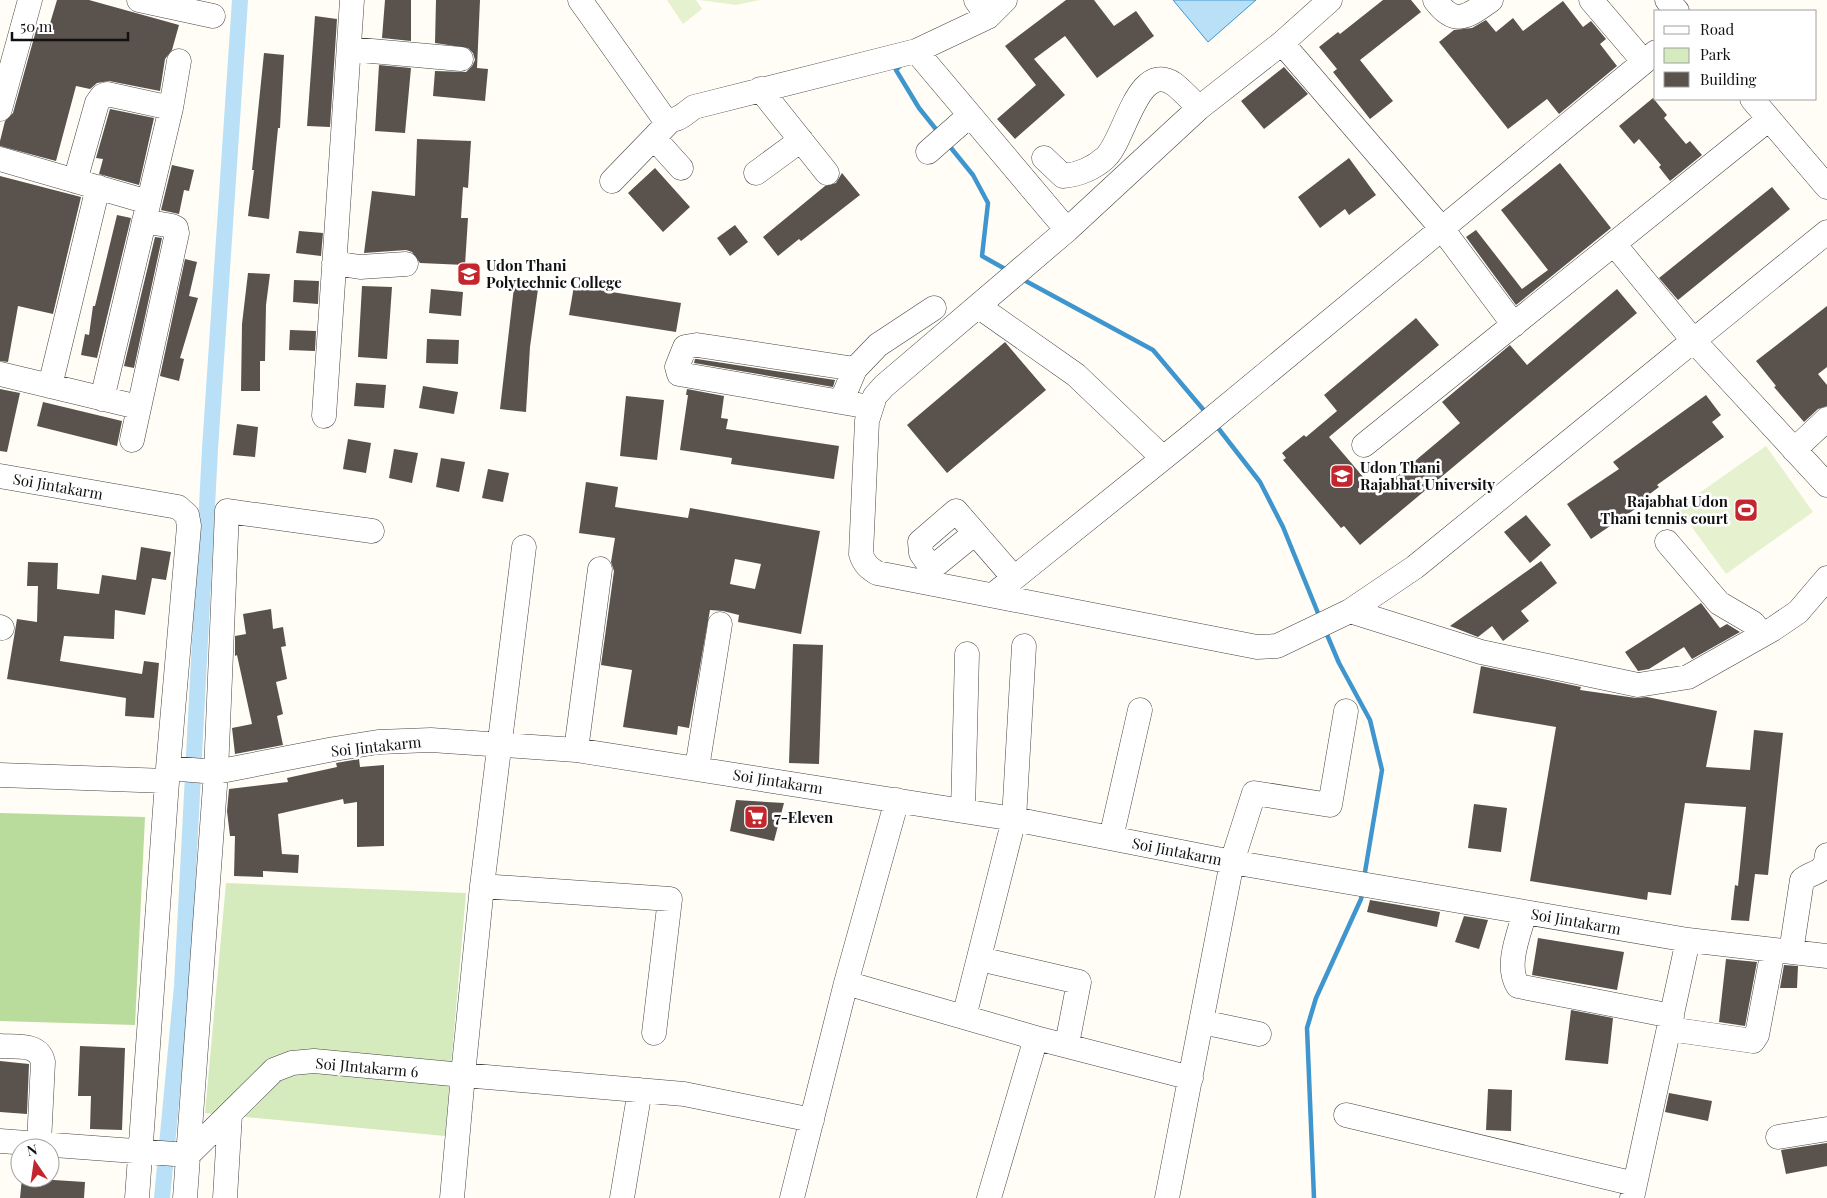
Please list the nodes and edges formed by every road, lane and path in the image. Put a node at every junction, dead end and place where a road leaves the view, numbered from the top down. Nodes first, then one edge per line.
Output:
1 (30, 0) edge
2 (139, 0) edge
3 (352, 0) edge
4 (580, 0) edge
5 (1005, 0) edge
6 (1330, 0) edge
7 (1435, 0) edge
8 (1491, 0) edge
9 (1591, 0) edge
10 (1667, 0) edge
11 (982, 8) edge
12 (1676, 10) edge
13 (213, 16) dead end
14 (1282, 43) junction
15 (349, 50) junction
16 (916, 50) junction
17 (1650, 57) edge
18 (462, 59) dead end
19 (179, 62) dead end
20 (760, 88) junction
21 (1753, 100) edge
22 (171, 108) junction
23 (1200, 108) junction
24 (0, 109) edge
25 (970, 115) junction
26 (1769, 119) junction
27 (670, 121) junction
28 (654, 138) junction
29 (801, 140) junction
30 (938, 143) dead end
31 (1044, 158) dead end
32 (0, 159) edge
33 (681, 168) dead end
34 (756, 173) dead end
35 (827, 173) dead end
36 (75, 180) junction
37 (612, 181) dead end
38 (98, 187) junction
39 (1827, 187) edge
40 (146, 211) junction
41 (1067, 230) junction
42 (1443, 230) junction
43 (1827, 232) edge
44 (1614, 244) junction
45 (334, 263) junction
46 (406, 264) dead end
47 (978, 306) junction
48 (934, 308) dead end
49 (1514, 324) junction
50 (1693, 340) junction
51 (855, 370) junction
52 (0, 374) edge
53 (50, 386) junction
54 (102, 399) junction
55 (841, 402) junction
56 (138, 407) junction
57 (870, 407) junction
58 (324, 416) dead end
59 (1827, 419) edge
60 (132, 440) dead end
61 (1364, 445) dead end
62 (1794, 450) junction
63 (1162, 458) junction
64 (0, 476) edge
65 (1827, 485) edge
66 (372, 531) dead end
67 (975, 533) dead end
68 (1667, 542) dead end
69 (524, 547) dead end
70 (600, 569) dead end
71 (1014, 578) junction
72 (1827, 578) edge
73 (993, 595) junction
74 (1332, 619) junction
75 (720, 624) dead end
76 (1762, 635) junction
77 (1024, 646) dead end
78 (967, 654) dead end
79 (1140, 710) dead end
80 (1346, 711) dead end
81 (498, 746) junction
82 (576, 750) junction
83 (697, 768) junction
84 (212, 772) junction
85 (173, 773) junction
86 (0, 775) edge
87 (897, 800) junction
88 (963, 811) junction
89 (1014, 819) junction
90 (1111, 838) junction
91 (1827, 855) edge
92 (1232, 862) junction
93 (482, 886) junction
94 (1525, 912) junction
95 (1688, 940) junction
96 (1782, 951) junction
97 (1827, 956) edge
98 (980, 959) junction
99 (846, 983) junction
100 (964, 1017) junction
101 (1202, 1022) junction
102 (1670, 1023) junction
103 (654, 1033) dead end
104 (1259, 1034) dead end
105 (1036, 1038) junction
106 (1068, 1044) junction
107 (0, 1046) edge
108 (464, 1075) junction
109 (1191, 1078) junction
110 (640, 1090) junction
111 (230, 1114) junction
112 (1346, 1115) dead end
113 (812, 1120) junction
114 (1827, 1129) edge
115 (1778, 1137) dead end
116 (39, 1138) edge
117 (60, 1145) edge
118 (142, 1152) junction
119 (188, 1155) junction
120 (1633, 1191) edge
121 (137, 1198) edge
122 (185, 1198) edge
123 (225, 1198) edge
124 (452, 1198) edge
125 (622, 1198) edge
126 (792, 1198) edge
127 (990, 1198) edge
128 (1167, 1198) edge

1 - 24 street
2 - 13 street
3 - 15 street
4 - 27 street
5 - 11 street
6 - 14 street
7 - 8 street
9 - 17 street
10 - 12 street
11 - 16 street
14 - 23 street
14 - 42 street
15 - 18 street
15 - 45 street
16 - 20 street
16 - 25 street
17 - 42 street
19 - 22 street
20 - 27 street
20 - 29 street
21 - 26 street
22 - 36 street
22 - 40 street
23 - 31 street
23 - 41 street
25 - 30 street
25 - 41 street
26 - 39 street
26 - 44 street
27 - 28 street
28 - 33 street
28 - 37 street
29 - 34 street
29 - 35 street
32 - 36 street
36 - 38 street
38 - 40 street
38 - 53 street
40 - 54 street
40 - 56 street
41 - 47 street
42 - 49 street
42 - 63 street
43 - 50 street
44 - 49 street
44 - 50 street
45 - 46 street
45 - 58 street
47 - 57 street
47 - 63 street
48 - 51 street
49 - 61 street
50 - 62 street
50 - 74 street
51 - 55 street
51 - 55 street
52 - 53 street
53 - 54 street
54 - 56 street
55 - 57 street
56 - 60 street
57 - 73 street
59 - 62 street
62 - 65 street
63 - 71 street
64 - 85 street, Soi Jintakarm
66 - 84 street
67 - 71 street
68 - 76 street
69 - 81 street
70 - 82 street
71 - 73 street
72 - 76 street
73 - 74 street
74 - 76 street
75 - 83 street
77 - 89 street
78 - 88 street
79 - 90 street
80 - 92 street
81 - 82 street, Soi Jintakarm
81 - 84 street, Soi Jintakarm
81 - 93 street
82 - 83 street, Soi Jintakarm
83 - 87 street, Soi Jintakarm
84 - 85 street, Soi Jintakarm
84 - 119 street
85 - 86 street
85 - 118 street
87 - 88 street, Soi Jintakarm
87 - 99 street
88 - 89 street, Soi Jintakarm
89 - 90 street, Soi Jintakarm
89 - 98 street
90 - 92 street, Soi Jintakarm
91 - 96 street
92 - 94 street, Soi Jintakarm
92 - 101 street
93 - 103 street
93 - 108 street
94 - 95 street, Soi Jintakarm
94 - 102 street
95 - 96 street, Soi Jintakarm
95 - 102 street
96 - 97 street, Soi Jintakarm
96 - 102 street
98 - 100 street
98 - 106 street
99 - 100 street
99 - 113 street
100 - 105 street
101 - 104 street
101 - 109 street
102 - 120 street
105 - 106 street
105 - 127 street
106 - 109 street
107 - 116 street
108 - 110 street, Soi JIntakarm 6
108 - 111 street, Soi JIntakarm 6
108 - 124 street
109 - 128 street
110 - 113 street, Soi JIntakarm 6
110 - 125 street
111 - 119 street, Soi JIntakarm 6
111 - 123 street
112 - 120 street
113 - 126 street
114 - 115 street
117 - 118 street
118 - 119 street
118 - 121 street
119 - 122 street

